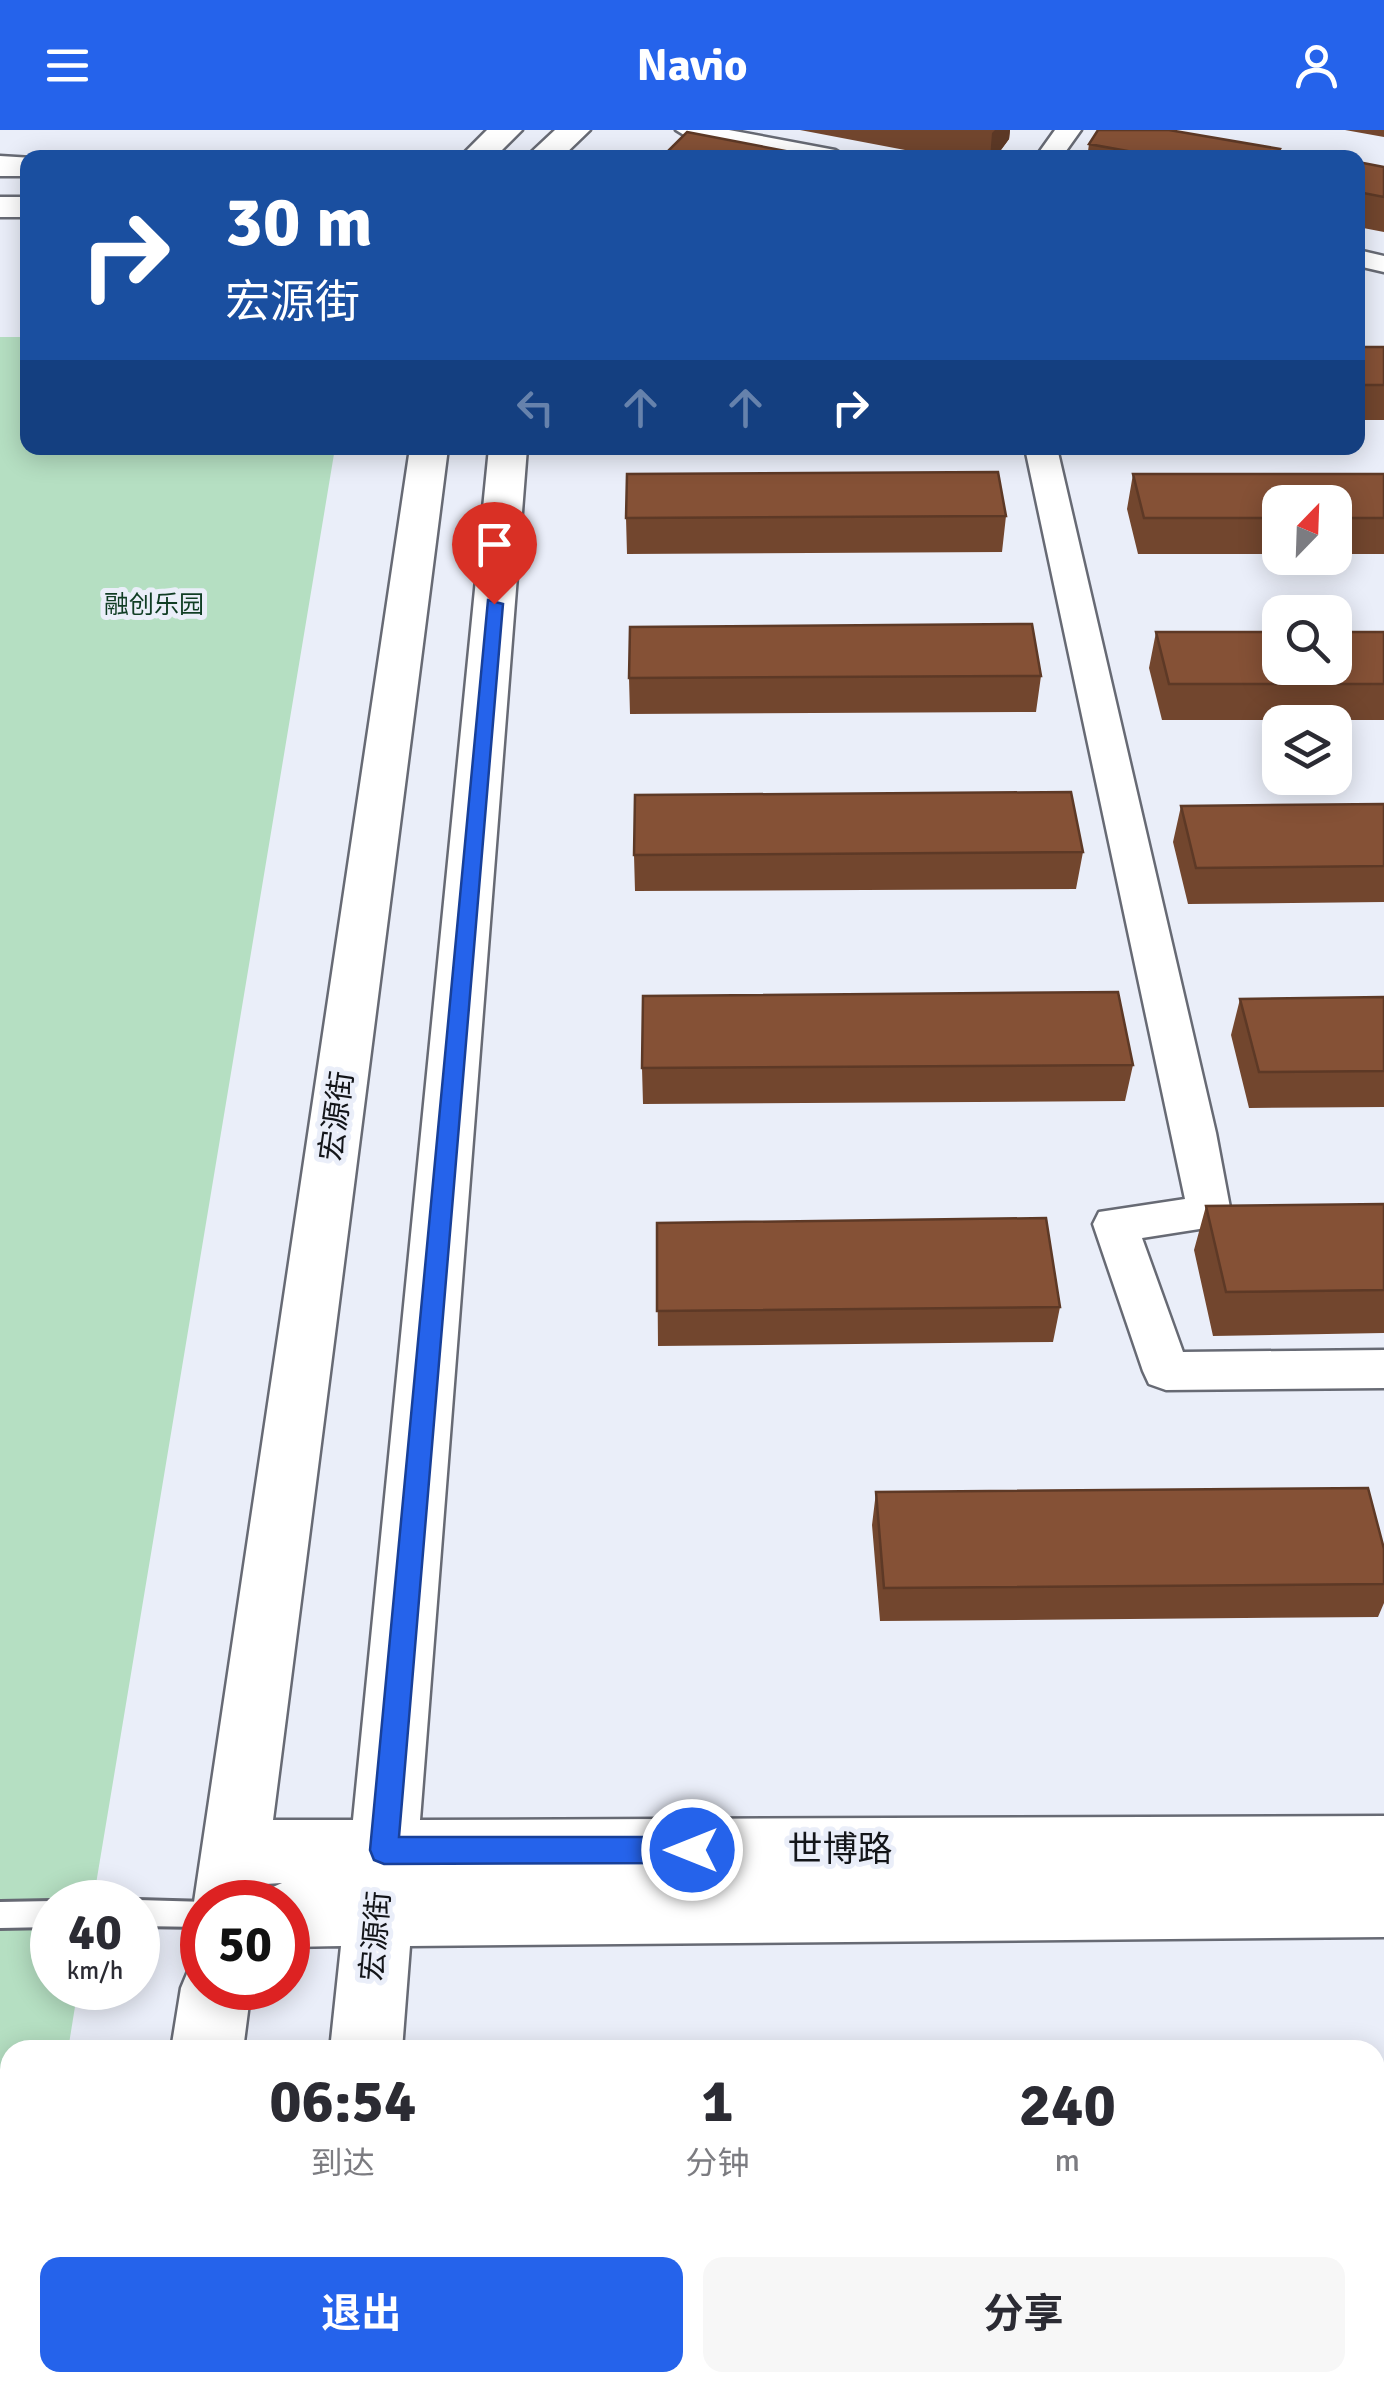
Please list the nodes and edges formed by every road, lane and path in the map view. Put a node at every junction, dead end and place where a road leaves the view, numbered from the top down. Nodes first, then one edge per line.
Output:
1 (506, 130) edge
2 (574, 130) edge
3 (689, 130) edge
4 (483, 150) edge
5 (550, 150) edge
6 (793, 150) edge
7 (428, 455) edge
8 (507, 455) edge
9 (1043, 455) edge
10 (1384, 1369) edge
11 (1384, 1848) edge
12 (232, 1877) edge
13 (381, 1882) junction
14 (1384, 1904) edge
15 (310, 1906) edge
16 (30, 1914) edge
17 (0, 1915) edge
18 (213, 2010) edge
19 (208, 2040) edge
20 (367, 2040) edge

1 - 4 main road
2 - 5 main road
3 - 6 street
7 - 12 main road, 宏源街
8 - 13 main road, 宏源街
9 - 10 street
11 - 13 main road, 世博路
12 - 13 main road, 世博路
13 - 14 main road, 世博路
13 - 15 main road, 世博路
13 - 20 main road, 宏源街
16 - 17 lane
18 - 19 main road

